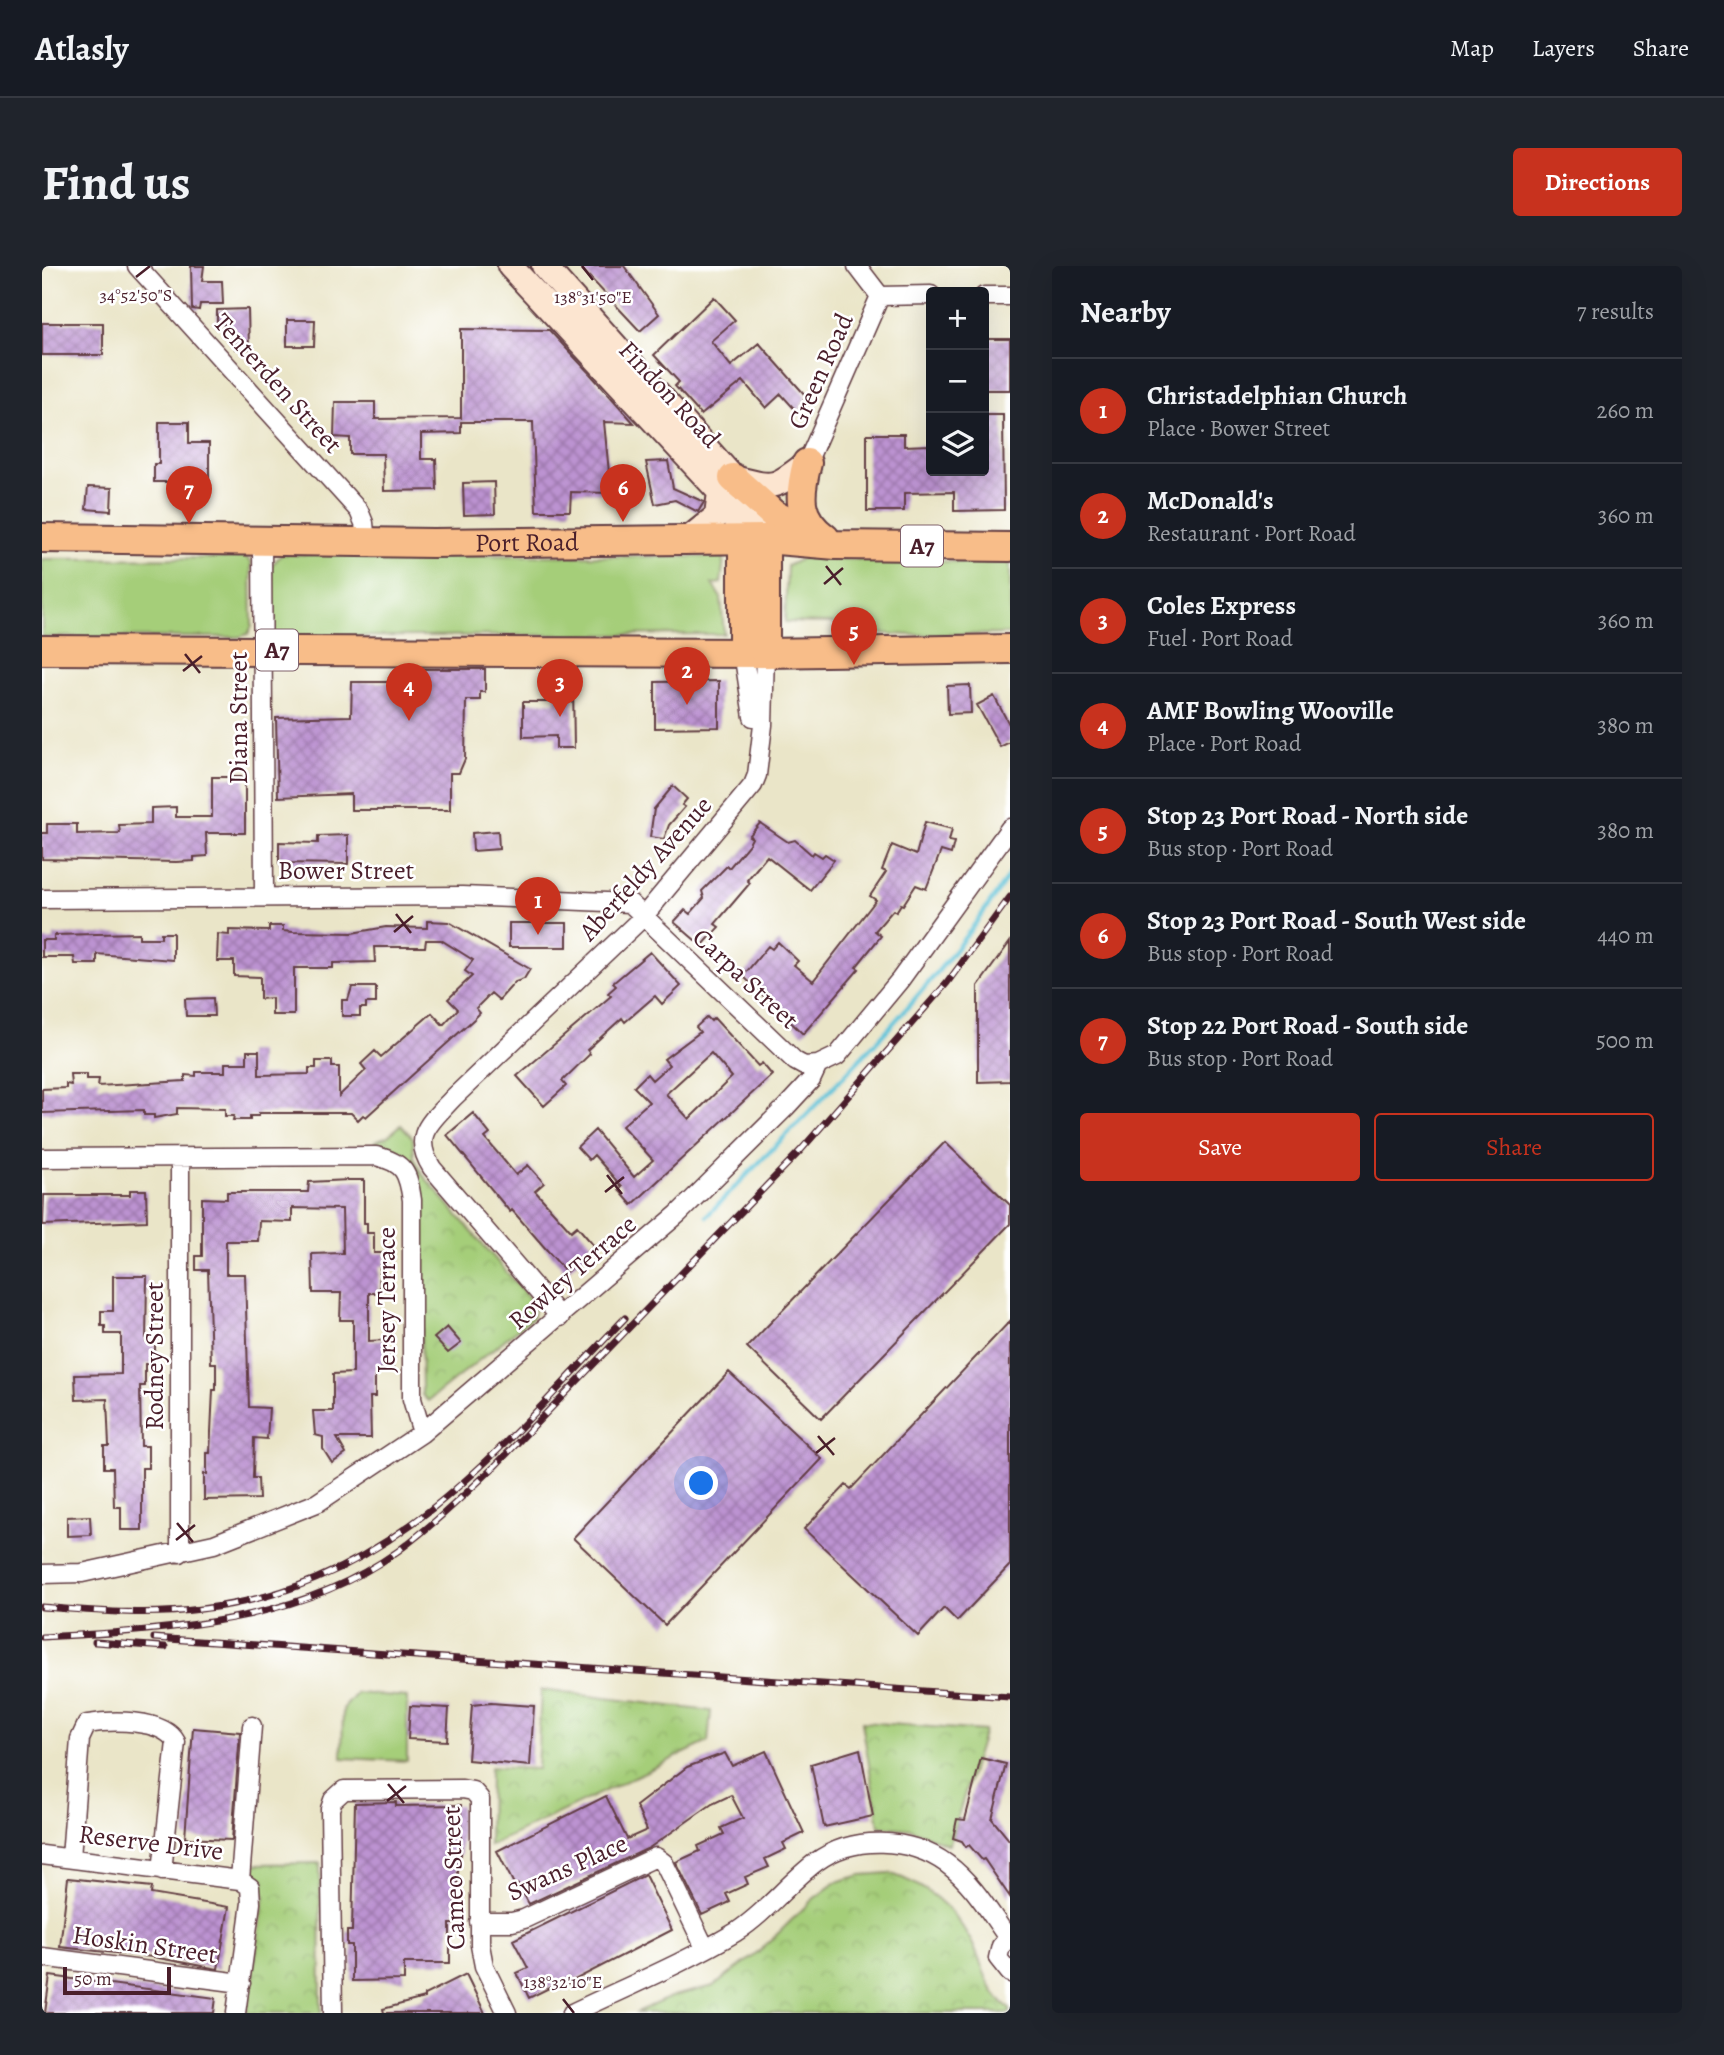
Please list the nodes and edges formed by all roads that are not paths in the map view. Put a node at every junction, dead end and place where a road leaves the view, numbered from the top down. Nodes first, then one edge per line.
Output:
1 (138, 266) edge
2 (510, 266) edge
3 (544, 266) edge
4 (857, 266) edge
5 (926, 295) edge
6 (880, 296) junction
7 (989, 296) edge
8 (1010, 296) edge
9 (807, 463) junction
10 (726, 485) junction
11 (42, 538) edge
12 (754, 539) junction
13 (262, 541) junction
14 (686, 541) junction
15 (366, 542) junction
16 (836, 545) junction
17 (1009, 546) edge
18 (1010, 649) edge
19 (42, 650) edge
20 (265, 650) junction
21 (754, 653) junction
22 (1010, 828) edge
23 (264, 896) junction
24 (42, 899) edge
25 (643, 917) junction
26 (818, 1065) junction
27 (42, 1158) edge
28 (180, 1159) junction
29 (560, 1317) junction
30 (422, 1433) junction
31 (180, 1553) junction
32 (42, 1574) edge
33 (252, 1726) dead end
34 (42, 1855) edge
35 (71, 1858) junction
36 (162, 1871) junction
37 (240, 1880) junction
38 (480, 1922) junction
39 (1009, 1938) edge
40 (705, 1948) junction
41 (42, 1957) edge
42 (1010, 1973) edge
43 (241, 1983) junction
44 (236, 2013) edge
45 (333, 2013) edge
46 (507, 2013) edge
47 (572, 2013) edge

1 - 15 street, Tenterden Street
2 - 10 main road, Findon Road
3 - 10 main road, Findon Road
4 - 6 street, Green Road
5 - 6 street
6 - 9 street, Green Road
7 - 8 street
9 - 10 main road
9 - 16 highway
10 - 12 main road, Findon Road
10 - 14 main road
10 - 16 highway
11 - 13 highway, Port Road / A7
12 - 14 highway, Port Road / A7
12 - 16 highway, Port Road / A7
12 - 21 highway
13 - 15 highway, Port Road / A7
13 - 20 street, Diana Street
14 - 15 highway, Port Road / A7
16 - 17 highway, Port Road / A7
18 - 21 highway, A7
19 - 20 highway, A7
20 - 21 highway, A7
20 - 23 street, Diana Street
21 - 25 street, Aberfeldy Avenue
22 - 26 street, Rowley Terrace
23 - 24 street, Bower Street
23 - 25 street, Bower Street
25 - 26 street, Carpa Street
25 - 29 street, Aberfeldy Avenue
26 - 29 street, Rowley Terrace
27 - 28 street
28 - 30 street, Jersey Terrace
28 - 31 street, Rodney Street
29 - 30 street, Rowley Terrace
30 - 31 street, Rowley Terrace
31 - 32 street, Rowley Terrace
33 - 37 street
34 - 35 street, Reserve Drive
35 - 36 street, Reserve Drive
35 - 36 street
36 - 37 street, Reserve Drive
37 - 43 street, Reserve Drive
38 - 40 street, Swans Place
38 - 45 street, Cameo Street
38 - 46 street, Cameo Street
39 - 40 street
39 - 42 street
40 - 47 street
41 - 43 street, Hoskin Street
43 - 44 street, Reserve Drive

